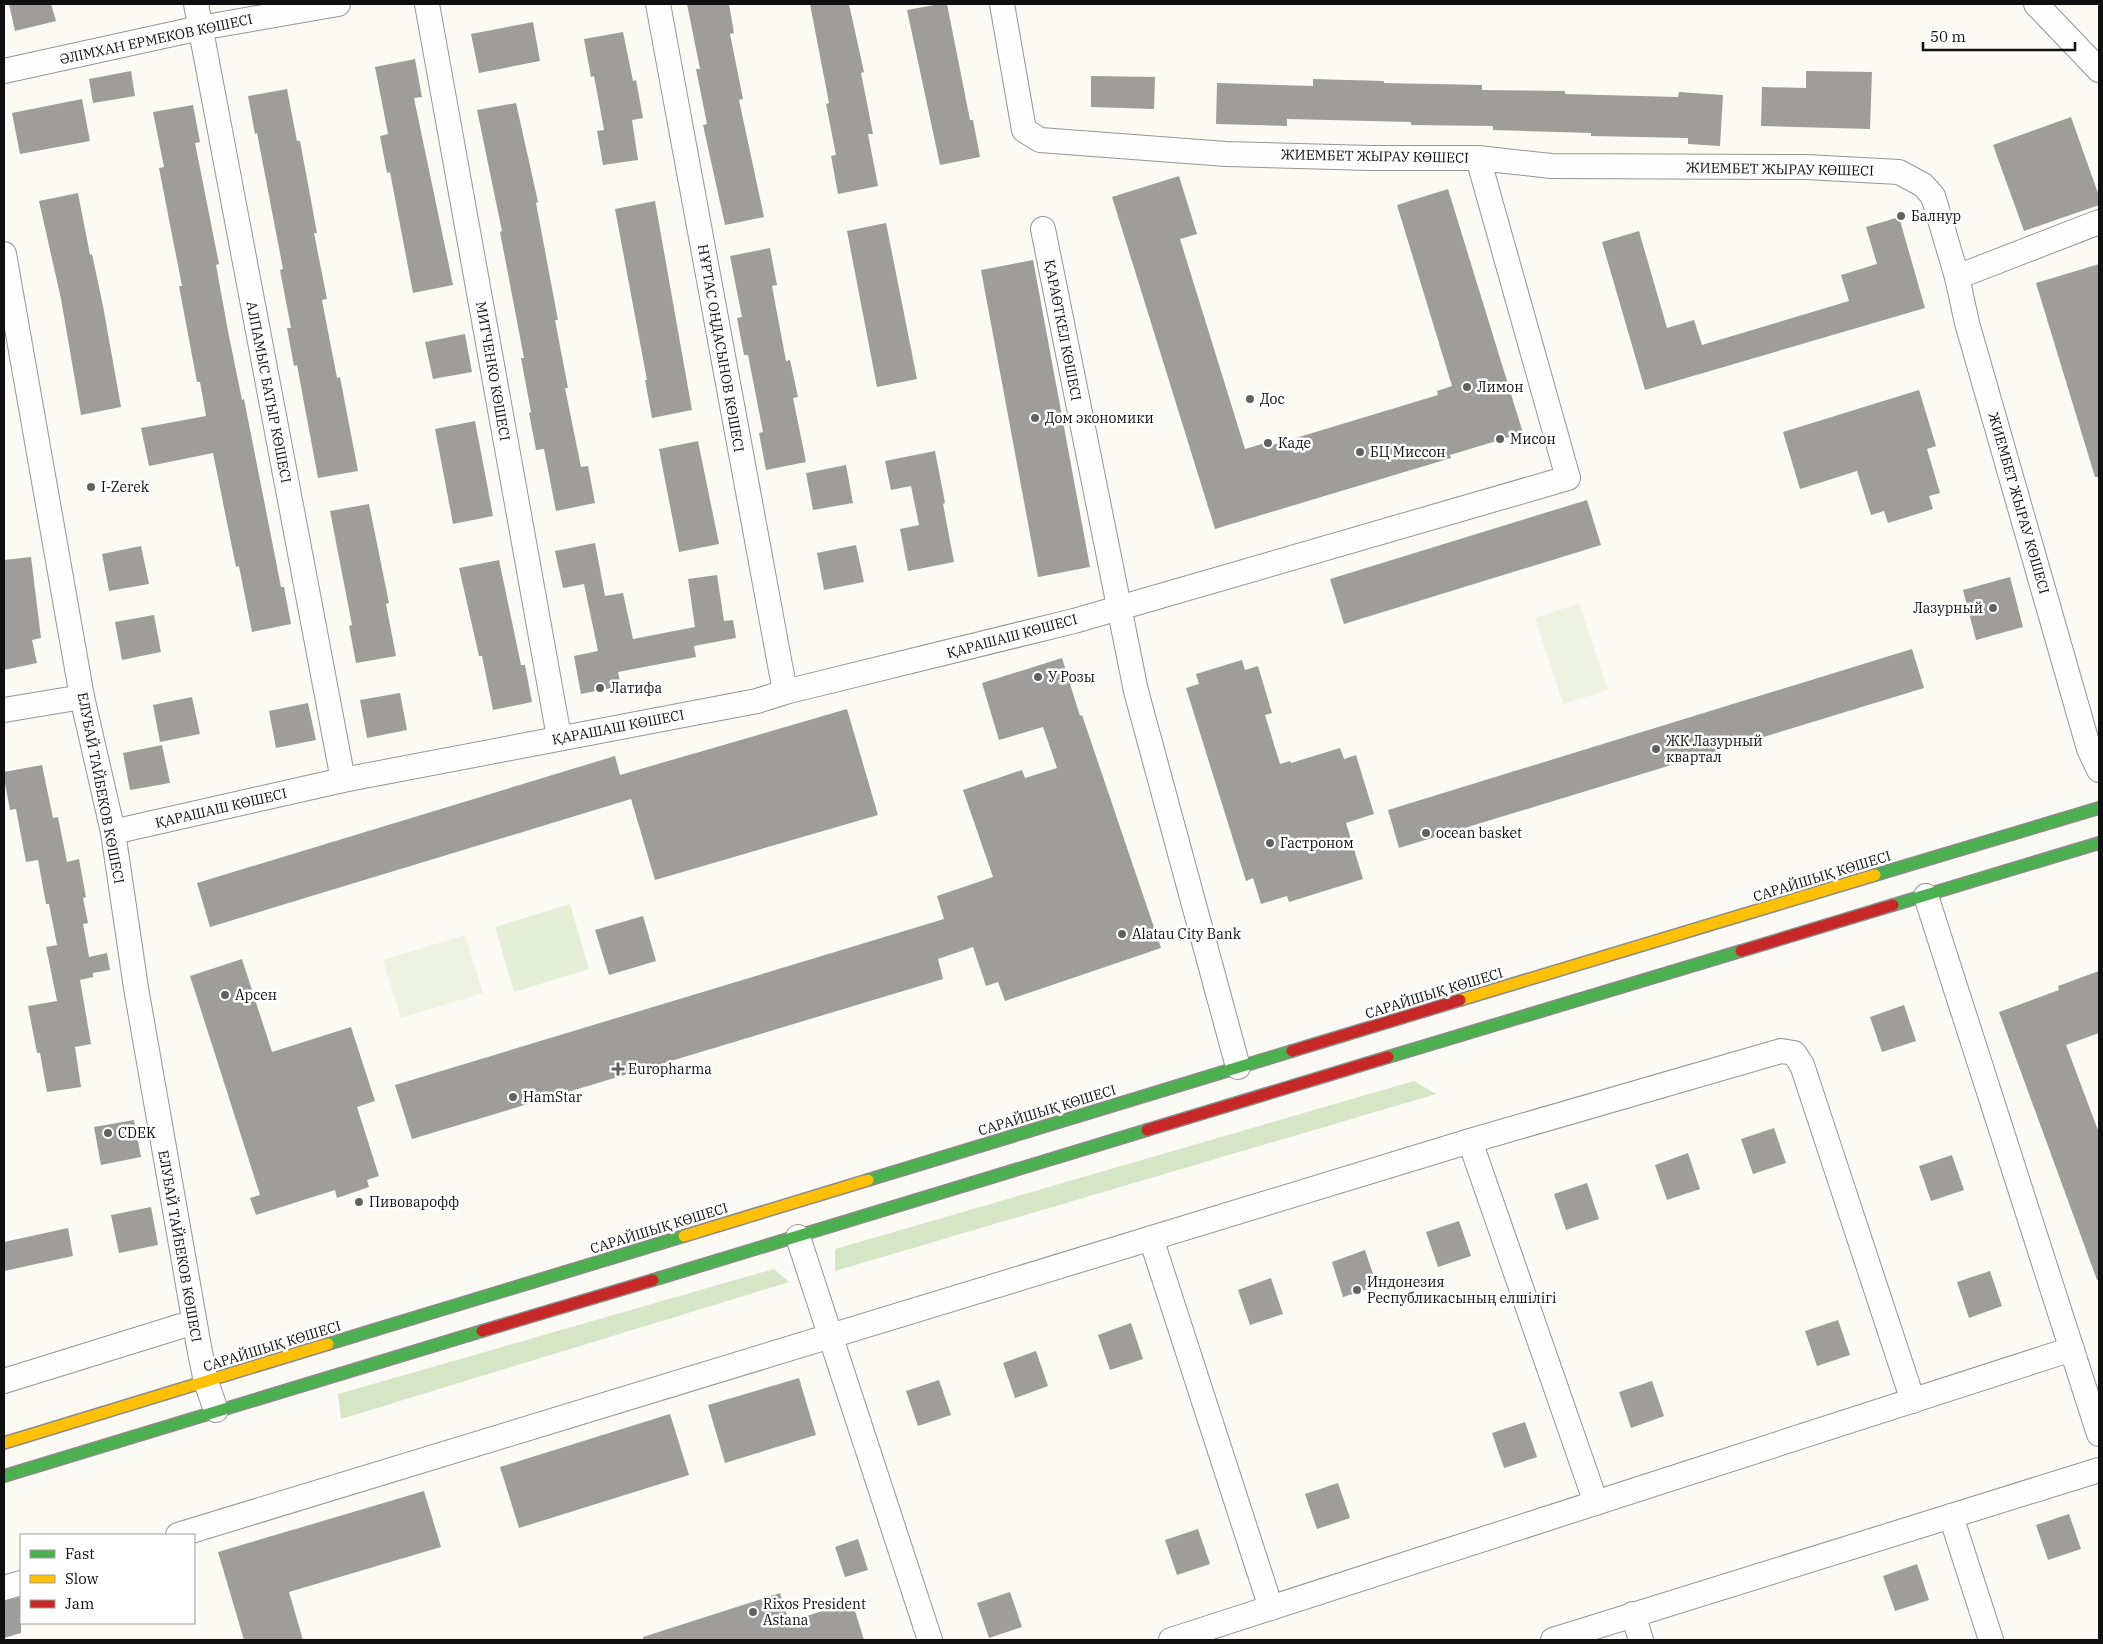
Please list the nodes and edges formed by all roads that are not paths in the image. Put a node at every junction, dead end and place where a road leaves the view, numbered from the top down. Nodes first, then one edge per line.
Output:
1 (196, 4) edge
2 (338, 4) edge
3 (427, 4) edge
4 (658, 4) edge
5 (1002, 4) edge
6 (2036, 4) edge
7 (200, 28) junction
8 (2099, 70) edge
9 (4, 72) edge
10 (1478, 158) junction
11 (2099, 222) edge
12 (1043, 230) dead end
13 (4, 254) edge
14 (1957, 277) junction
15 (1119, 606) junction
16 (785, 692) junction
17 (82, 697) junction
18 (4, 710) edge
19 (559, 737) junction
20 (2099, 770) edge
21 (343, 780) junction
22 (2099, 808) edge
23 (113, 832) junction
24 (2099, 844) edge
25 (1926, 896) junction
26 (1556, 971) junction
27 (1507, 998) dead end
28 (1473, 1009) dead end
29 (1320, 1066) junction
30 (1238, 1071) junction
31 (1234, 1092) dead end
32 (1470, 1141) junction
33 (953, 1190) junction
34 (798, 1237) junction
35 (1152, 1238) junction
36 (194, 1322) junction
37 (831, 1336) junction
38 (2072, 1350) junction
39 (4, 1381) edge
40 (206, 1382) junction
41 (1913, 1401) junction
42 (216, 1410) junction
43 (2099, 1434) edge
44 (4, 1443) edge
45 (2099, 1470) edge
46 (4, 1476) edge
47 (1596, 1503) junction
48 (1951, 1516) junction
49 (181, 1534) edge
50 (20, 1583) edge
51 (4, 1588) edge
52 (1271, 1608) junction
53 (1633, 1614) junction
54 (930, 1640) edge
55 (1170, 1640) edge
56 (1552, 1640) edge
57 (1641, 1640) edge
58 (1990, 1640) edge

1 - 7 street, АЛПАМЫС БАТЫР КӨШЕСІ
2 - 7 street, ӘЛІМХАН ЕРМЕКОВ КӨШЕСІ
3 - 19 street, МИТЧЕНКО КӨШЕСІ
4 - 16 street, НҰРТАС ОҢДАСЫНОВ КӨШЕСІ
5 - 10 street, ЖИЕМБЕТ ЖЫРАУ КӨШЕСІ
6 - 8 street
7 - 9 street, ӘЛІМХАН ЕРМЕКОВ КӨШЕСІ
7 - 21 street, АЛПАМЫС БАТЫР КӨШЕСІ
10 - 14 street, ЖИЕМБЕТ ЖЫРАУ КӨШЕСІ
10 - 15 street, ҚАРАШАШ КӨШЕСІ
11 - 14 street
12 - 15 street, ҚАРАӨТКЕЛ КӨШЕСІ
13 - 17 street, ЕЛУБАЙ ТАЙБЕКОВ КӨШЕСІ
14 - 20 street, ЖИЕМБЕТ ЖЫРАУ КӨШЕСІ
15 - 16 street, ҚАРАШАШ КӨШЕСІ
15 - 30 street, ҚАРАӨТКЕЛ КӨШЕСІ
16 - 19 street, ҚАРАШАШ КӨШЕСІ
17 - 18 street
17 - 23 street, ЕЛУБАЙ ТАЙБЕКОВ КӨШЕСІ
19 - 21 street, ҚАРАШАШ КӨШЕСІ
21 - 23 street, ҚАРАШАШ КӨШЕСІ
22 - 26 main road, САРАЙШЫҚ КӨШЕСІ
23 - 36 street, ЕЛУБАЙ ТАЙБЕКОВ КӨШЕСІ
24 - 25 main road
25 - 29 main road
25 - 38 street
26 - 27 main road
26 - 30 main road, САРАЙШЫҚ КӨШЕСІ
28 - 29 main road
29 - 33 main road
30 - 40 main road, САРАЙШЫҚ КӨШЕСІ
31 - 33 main road
32 - 35 street
32 - 41 street
32 - 47 street
33 - 34 main road
34 - 37 street
34 - 42 main road
35 - 37 street
35 - 52 street
36 - 39 street
36 - 40 street, ЕЛУБАЙ ТАЙБЕКОВ КӨШЕСІ
37 - 49 street
37 - 54 street
38 - 41 street
38 - 43 street
40 - 42 street, ЕЛУБАЙ ТАЙБЕКОВ КӨШЕСІ
40 - 44 main road, САРАЙШЫҚ КӨШЕСІ
41 - 47 street
42 - 46 main road
45 - 48 street
47 - 52 street
48 - 53 street
48 - 58 street
50 - 51 street
52 - 55 street
53 - 56 street
53 - 57 street

